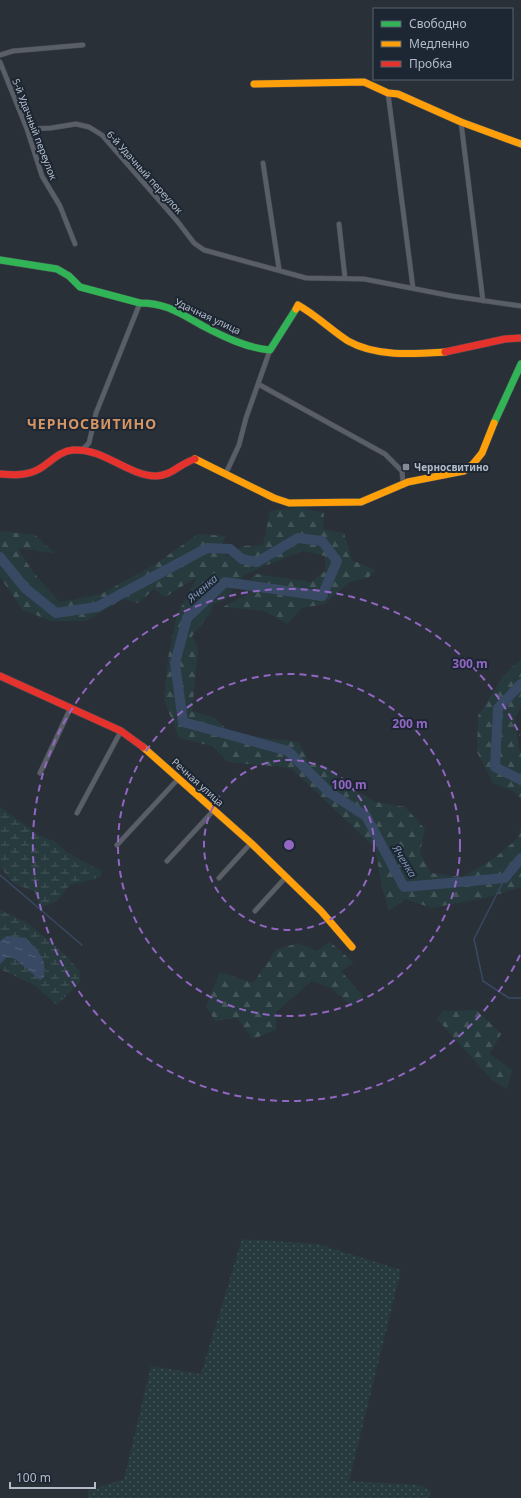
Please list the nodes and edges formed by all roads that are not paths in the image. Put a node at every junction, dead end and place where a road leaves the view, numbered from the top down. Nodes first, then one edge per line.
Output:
1 (83, 45) dead end
2 (0, 55) edge
3 (0, 62) edge
4 (254, 84) dead end
5 (388, 93) junction
6 (461, 122) junction
7 (27, 129) junction
8 (521, 144) edge
9 (263, 163) dead end
10 (340, 224) dead end
11 (75, 244) dead end
12 (0, 260) edge
13 (279, 269) junction
14 (345, 278) junction
15 (413, 288) junction
16 (482, 301) junction
17 (140, 303) junction
18 (521, 306) edge
19 (521, 338) edge
20 (270, 350) junction
21 (521, 364) edge
22 (258, 384) junction
23 (82, 450) junction
24 (0, 474) edge
25 (226, 474) junction
26 (403, 483) junction
27 (0, 676) edge
28 (71, 707) junction
29 (122, 731) junction
30 (40, 773) dead end
31 (179, 778) junction
32 (214, 810) junction
33 (77, 813) dead end
34 (251, 843) junction
35 (117, 845) dead end
36 (167, 861) dead end
37 (286, 876) junction
38 (219, 878) dead end
39 (255, 910) dead end
40 (352, 947) dead end

1 - 2 street
3 - 7 street, 5-й Удачный переулок
4 - 5 street
5 - 6 street
5 - 15 street
6 - 8 street
6 - 16 street
7 - 11 street, 5-й Удачный переулок
7 - 13 street, 6-й Удачный переулок
9 - 13 street
10 - 14 street
12 - 17 street, Удачная улица
13 - 14 street
14 - 15 street
15 - 16 street
16 - 18 street
17 - 20 street, Удачная улица
17 - 23 street
19 - 20 street
20 - 22 street
21 - 26 street
22 - 25 street
22 - 26 street
23 - 24 street
23 - 25 street
25 - 26 street
27 - 28 street, Речная улица
28 - 29 street, Речная улица
28 - 30 street
29 - 31 street, Речная улица
29 - 33 street
31 - 32 street, Речная улица
31 - 35 street
32 - 34 street, Речная улица
32 - 36 street
34 - 37 street, Речная улица
34 - 38 street
37 - 39 street
37 - 40 street, Речная улица

